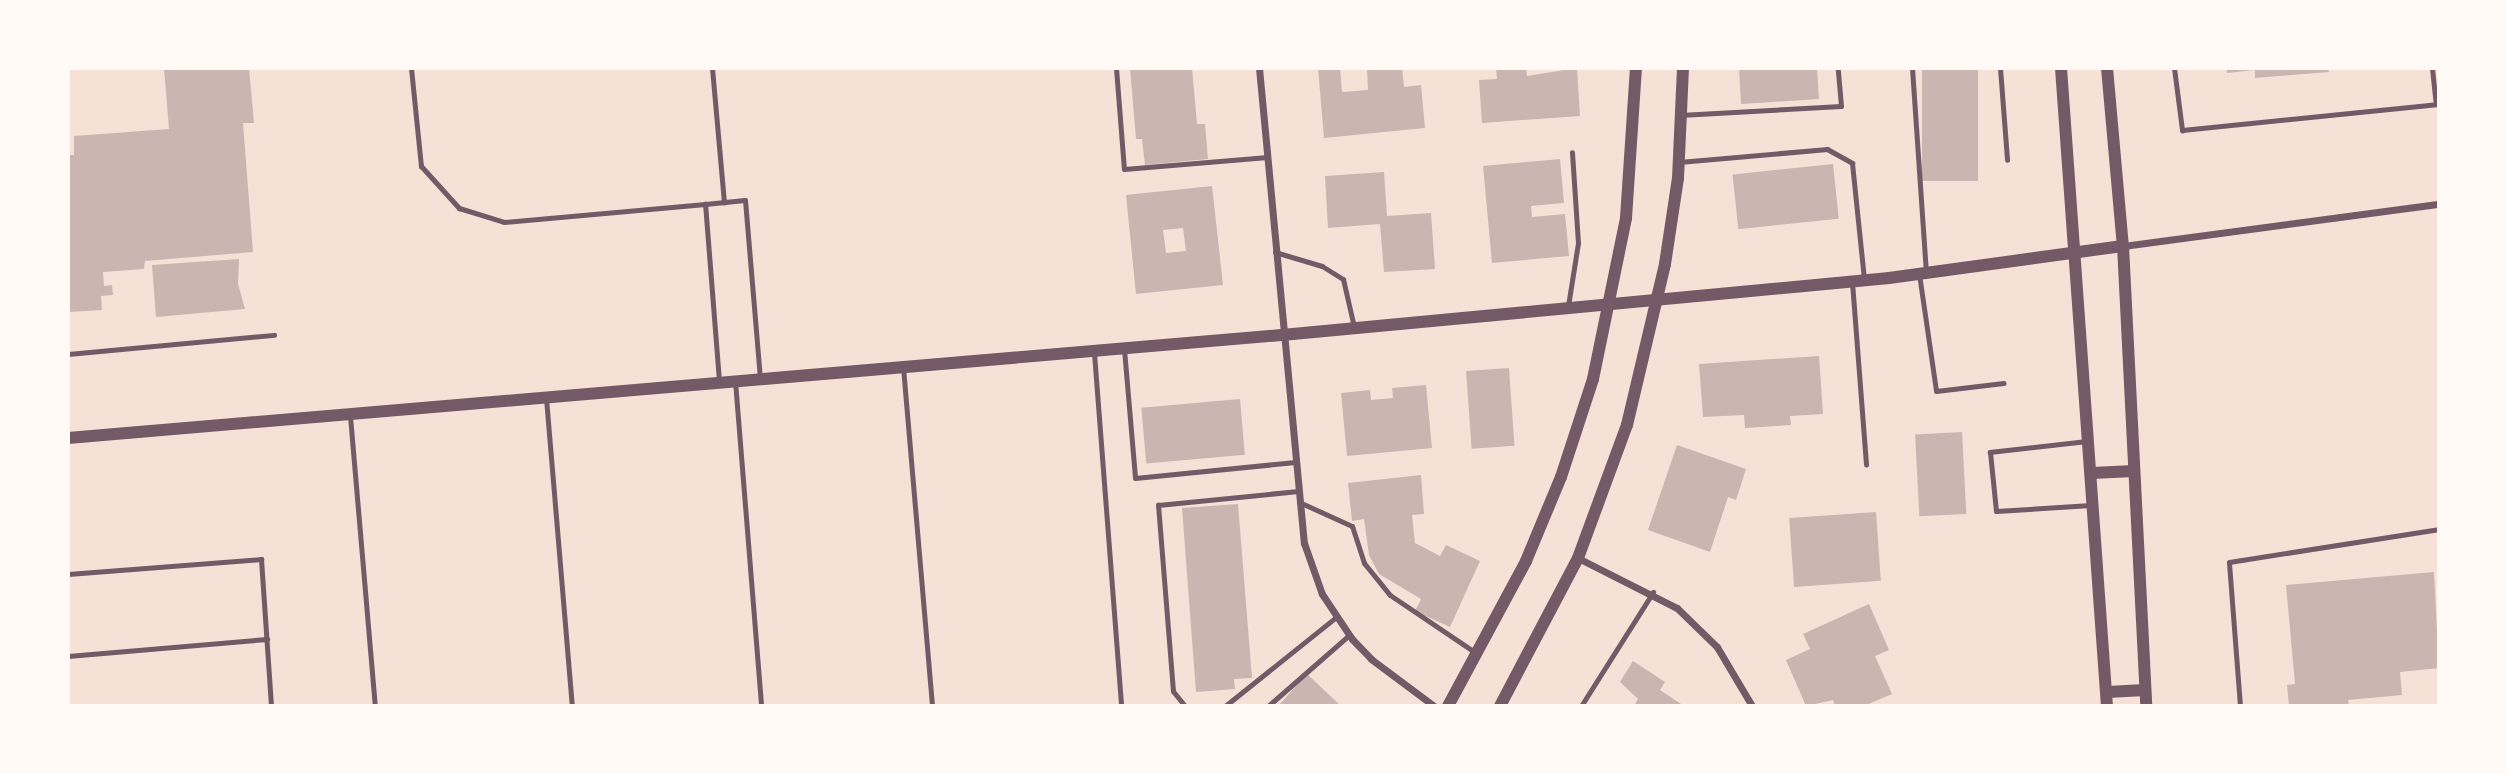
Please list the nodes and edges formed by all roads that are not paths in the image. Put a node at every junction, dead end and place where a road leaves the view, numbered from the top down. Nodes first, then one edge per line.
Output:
1 (411, 68) edge
2 (712, 68) edge
3 (1116, 68) edge
4 (1259, 68) edge
5 (1636, 68) edge
6 (1683, 68) edge
7 (1838, 68) edge
8 (1912, 68) edge
9 (2000, 68) edge
10 (2062, 68) edge
11 (2107, 68) edge
12 (2174, 68) edge
13 (2432, 68) edge
14 (2437, 104) edge
15 (1681, 114) junction
16 (1572, 152) dead end
17 (1267, 157) junction
18 (2007, 160) dead end
19 (1678, 162) junction
20 (724, 202) junction
21 (705, 204) junction
22 (2439, 204) edge
23 (2123, 246) junction
24 (2077, 250) junction
25 (1275, 252) junction
26 (1922, 273) junction
27 (1858, 281) junction
28 (1659, 298) junction
29 (1611, 302) junction
30 (1568, 306) junction
31 (1354, 327) junction
32 (274, 335) dead end
33 (1282, 335) junction
34 (1124, 346) junction
35 (1094, 348) junction
36 (68, 354) edge
37 (903, 365) junction
38 (760, 377) junction
39 (735, 380) junction
40 (719, 381) junction
41 (2004, 383) dead end
42 (546, 396) junction
43 (350, 413) junction
44 (68, 438) edge
45 (2090, 440) junction
46 (1295, 462) junction
47 (1866, 464) dead end
48 (2134, 471) junction
49 (2092, 473) junction
50 (1298, 491) junction
51 (1298, 501) junction
52 (2094, 505) junction
53 (2439, 529) edge
54 (1578, 558) junction
55 (68, 574) edge
56 (1653, 592) junction
57 (1335, 618) junction
58 (1349, 635) junction
59 (267, 639) junction
60 (1478, 655) junction
61 (68, 656) edge
62 (2145, 690) junction
63 (2107, 692) junction
64 (271, 706) edge
65 (375, 706) edge
66 (572, 706) edge
67 (761, 706) edge
68 (932, 706) edge
69 (1121, 706) edge
70 (1185, 706) edge
71 (1225, 706) edge
72 (1268, 706) edge
73 (1434, 706) edge
74 (1448, 706) edge
75 (1500, 706) edge
76 (1581, 706) edge
77 (1752, 706) edge
78 (2107, 706) edge
79 (2146, 706) edge
80 (2240, 706) edge

1 - 21 lane
2 - 20 lane
3 - 17 lane
4 - 17 street
5 - 29 street
6 - 15 street
7 - 15 lane
8 - 26 lane
9 - 18 lane
10 - 24 street
11 - 23 street
12 - 14 lane
13 - 14 lane
15 - 19 street
16 - 30 lane
17 - 25 street
19 - 27 lane
19 - 28 street
20 - 21 lane
20 - 38 lane
21 - 40 lane
22 - 23 street
23 - 24 street
23 - 48 street
24 - 26 street
24 - 45 street
25 - 31 lane
25 - 33 street
26 - 27 street
26 - 41 lane
27 - 28 street
27 - 47 lane
28 - 29 street
28 - 54 street
29 - 30 street
29 - 60 street
30 - 31 street
31 - 33 street
32 - 36 lane
33 - 34 street
33 - 46 street
34 - 35 street
34 - 46 lane
35 - 37 street
35 - 69 lane
37 - 38 street
37 - 68 lane
38 - 39 street
39 - 40 street
39 - 67 lane
40 - 42 street
42 - 43 street
42 - 66 lane
43 - 44 street
43 - 65 lane
45 - 49 street
45 - 52 lane
46 - 50 street
48 - 49 street
48 - 62 street
49 - 52 street
50 - 51 street
50 - 70 lane
51 - 57 street
51 - 60 lane
52 - 63 street
53 - 80 lane
54 - 56 street
54 - 75 street
55 - 59 lane
56 - 76 lane
56 - 77 street
57 - 58 street
57 - 71 lane
58 - 72 lane
58 - 73 street
59 - 61 lane
59 - 64 lane
60 - 74 street
62 - 63 street
62 - 79 street
63 - 78 street

